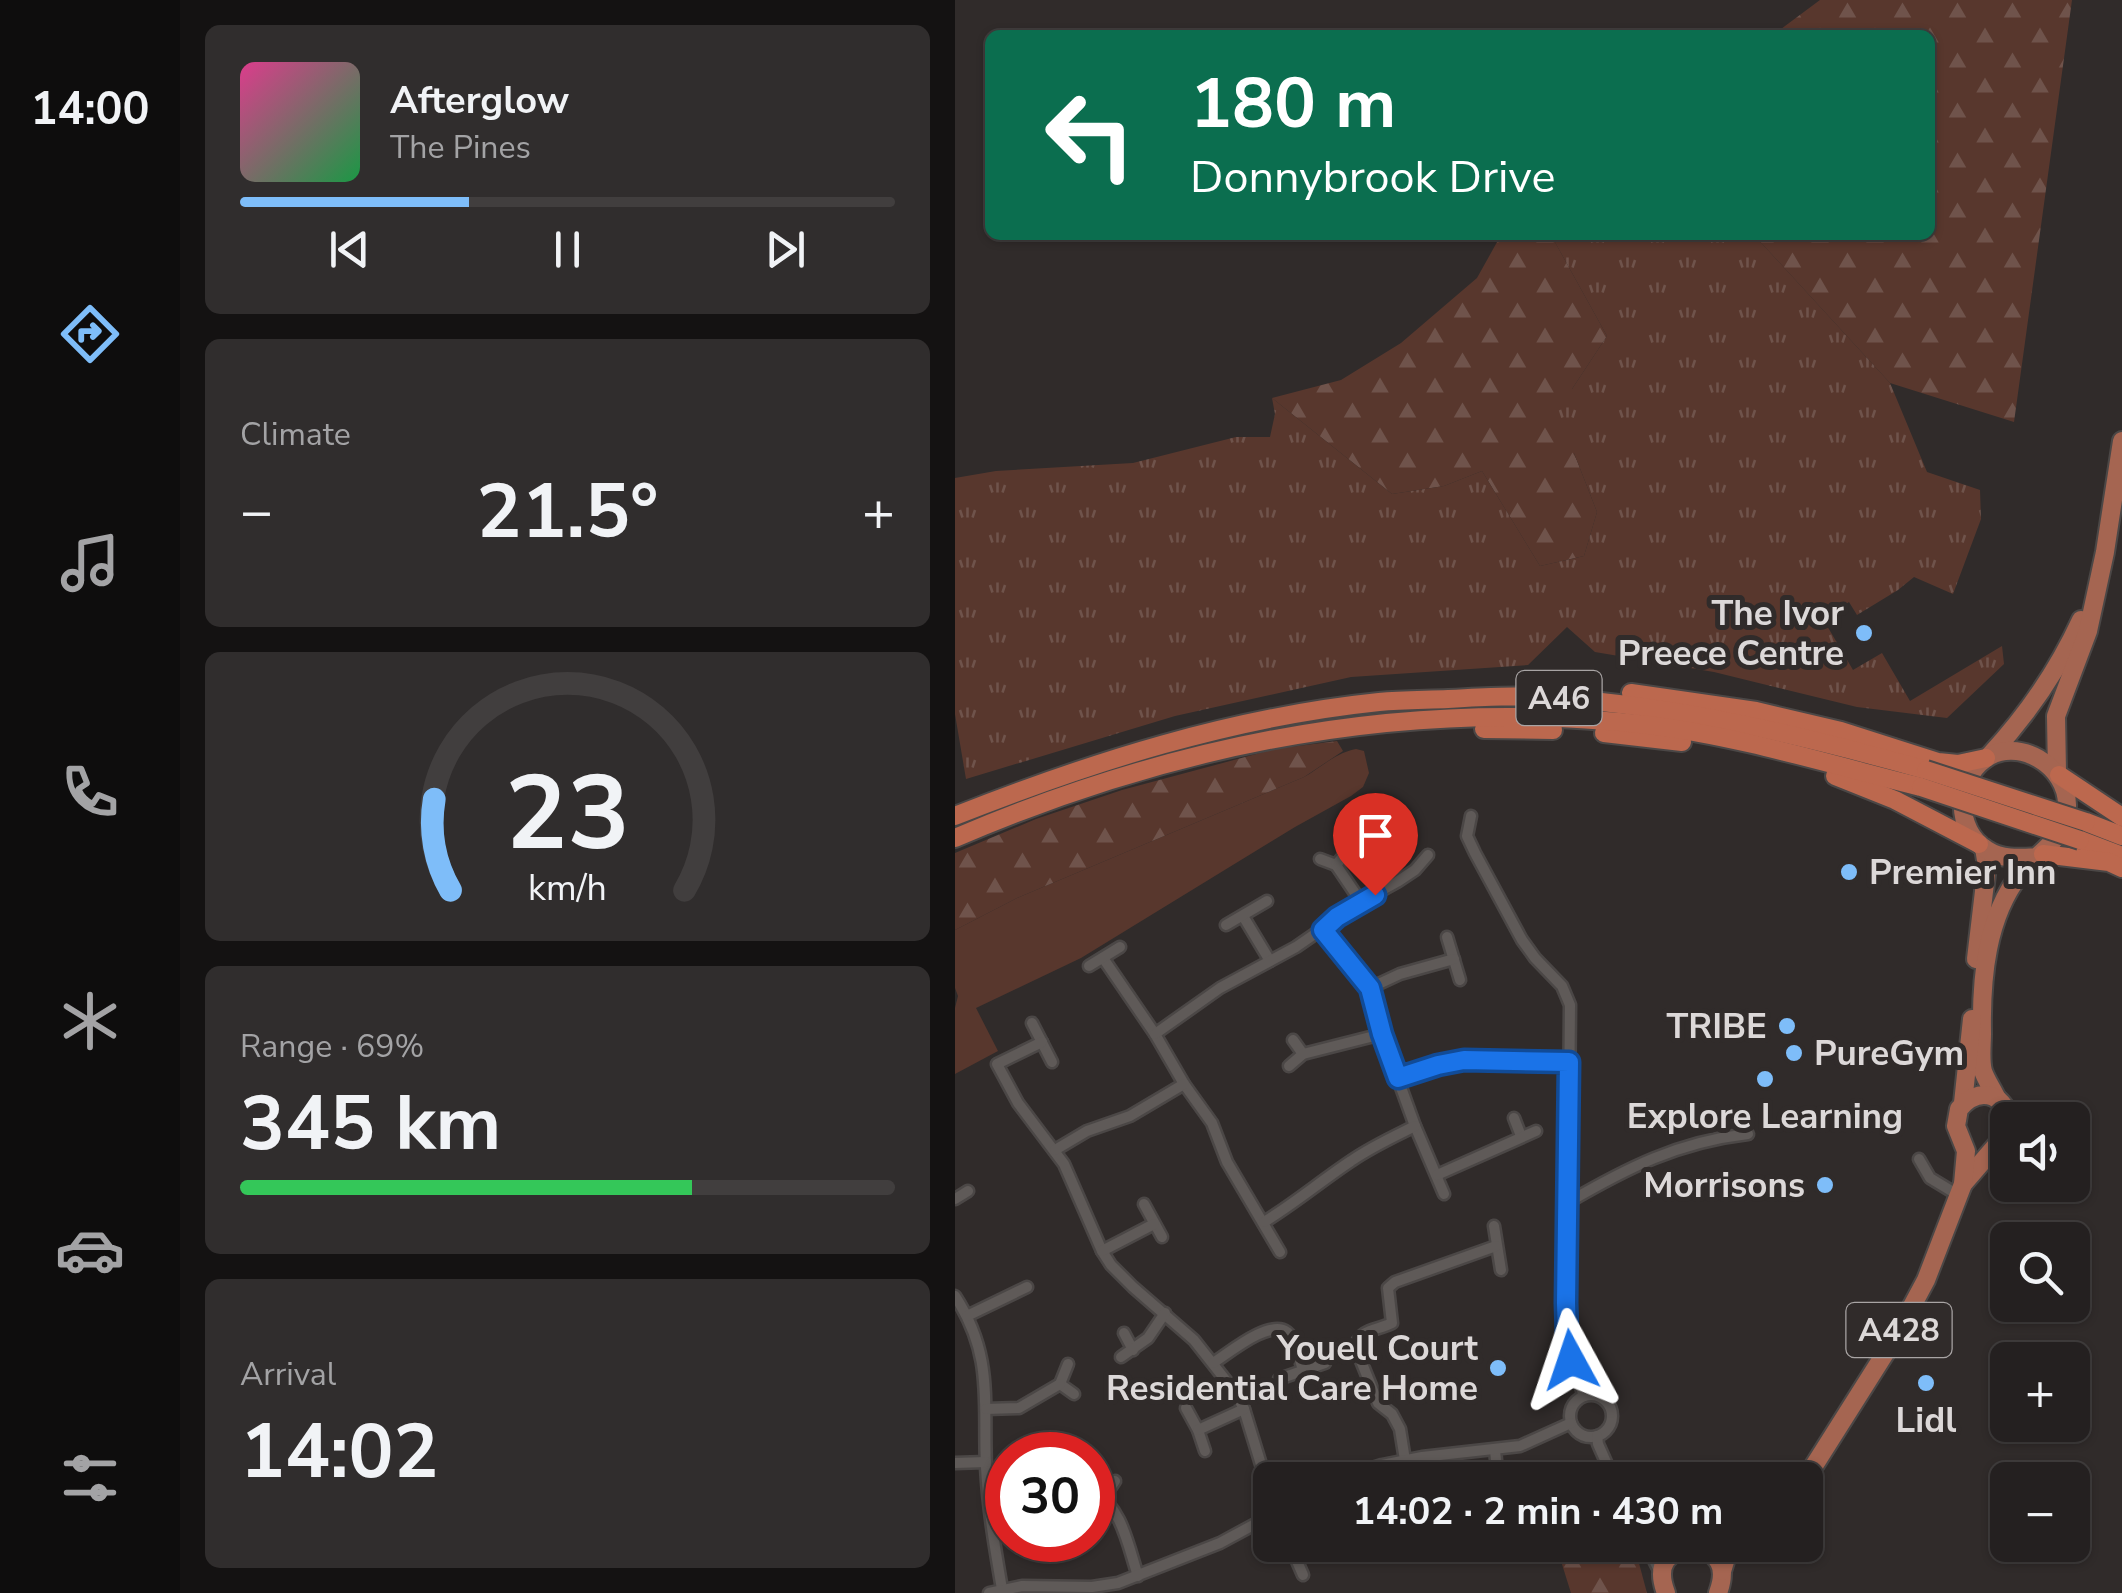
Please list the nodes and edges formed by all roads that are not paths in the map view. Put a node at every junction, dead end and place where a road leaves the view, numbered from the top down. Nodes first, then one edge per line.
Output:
1 (2122, 441) edge
2 (2098, 583) junction
3 (1187, 737) junction
4 (1229, 748) junction
5 (1987, 757) junction
6 (2058, 774) junction
7 (1923, 779) junction
8 (955, 816) edge
9 (1471, 816) dead end
10 (2122, 818) edge
11 (2083, 831) junction
12 (2122, 836) edge
13 (955, 838) edge
14 (1981, 846) junction
15 (1349, 849) dead end
16 (1428, 855) dead end
17 (2041, 855) junction
18 (2122, 856) edge
19 (1320, 859) dead end
20 (1337, 864) junction
21 (2122, 868) edge
22 (1267, 901) dead end
23 (1361, 902) junction
24 (1243, 916) junction
25 (1226, 925) dead end
26 (1323, 930) junction
27 (1447, 937) dead end
28 (1120, 948) dead end
29 (1103, 958) junction
30 (1454, 959) junction
31 (1270, 961) junction
32 (1089, 966) dead end
33 (1460, 980) dead end
34 (1370, 988) junction
35 (1032, 1023) dead end
36 (1155, 1034) junction
37 (1382, 1034) junction
38 (1293, 1040) dead end
39 (1041, 1042) junction
40 (1303, 1054) junction
41 (1052, 1062) dead end
42 (1569, 1062) junction
43 (1289, 1066) dead end
44 (1398, 1078) junction
45 (1184, 1084) junction
46 (1997, 1099) junction
47 (2000, 1102) edge
48 (1963, 1104) junction
49 (1515, 1118) dead end
50 (1415, 1126) junction
51 (1536, 1131) dead end
52 (1748, 1134) dead end
53 (1521, 1136) junction
54 (1960, 1136) junction
55 (1990, 1147) edge
56 (1055, 1150) junction
57 (1990, 1154) edge
58 (1919, 1159) dead end
59 (1437, 1175) junction
60 (1960, 1190) junction
61 (968, 1191) dead end
62 (1444, 1194) dead end
63 (955, 1199) edge
64 (1567, 1202) junction
65 (1145, 1204) dead end
66 (1264, 1222) junction
67 (1154, 1224) junction
68 (1494, 1226) dead end
69 (1162, 1236) dead end
70 (1496, 1246) junction
71 (1102, 1252) junction
72 (1281, 1252) dead end
73 (1501, 1270) dead end
74 (1013, 1279) dead end
75 (955, 1296) edge
76 (1165, 1313) junction
77 (967, 1316) junction
78 (1123, 1332) dead end
79 (1133, 1350) junction
80 (1121, 1357) dead end
81 (1213, 1362) junction
82 (1325, 1363) dead end
83 (1068, 1364) dead end
84 (1303, 1370) junction
85 (1279, 1379) dead end
86 (1060, 1384) junction
87 (1074, 1394) dead end
88 (1584, 1396) junction
89 (1186, 1408) dead end
90 (1244, 1409) junction
91 (986, 1410) junction
92 (1571, 1423) junction
93 (1198, 1430) junction
94 (986, 1432) edge
95 (1597, 1436) junction
96 (1205, 1450) dead end
97 (1495, 1450) junction
98 (1405, 1460) junction
99 (985, 1462) edge
100 (1260, 1462) edge
101 (1399, 1462) edge
102 (1496, 1462) edge
103 (1606, 1462) edge
104 (1816, 1462) edge
105 (955, 1463) edge
106 (1115, 1510) edge
107 (1253, 1525) edge
108 (997, 1562) edge
109 (1298, 1562) edge
110 (1720, 1562) edge
111 (1725, 1562) edge
112 (1722, 1571) junction
113 (1303, 1575) dead end
114 (1138, 1576) junction
115 (1002, 1589) junction
116 (1069, 1590) edge
117 (989, 1593) edge
118 (1719, 1593) edge

1 - 2 main road
2 - 5 main road
2 - 6 main road
3 - 5 highway
3 - 7 highway, A46
3 - 8 highway, A46
4 - 7 highway, A46
4 - 13 highway, A46
4 - 14 highway
5 - 6 main road
5 - 14 main road
6 - 10 highway
6 - 17 main road
7 - 11 highway, A46, bridge
9 - 42 street
11 - 12 highway, A46
11 - 18 highway, A46
14 - 17 main road
14 - 48 main road
15 - 20 street
16 - 23 street
17 - 21 highway
17 - 46 main road
19 - 20 street
20 - 23 street
22 - 24 street
23 - 26 street
24 - 25 street
24 - 31 street
26 - 31 street
26 - 34 street
27 - 30 street
28 - 29 street
29 - 32 street
29 - 36 street
30 - 33 street
30 - 34 street
31 - 36 street
34 - 37 street
35 - 39 street
36 - 45 street
37 - 40 street
37 - 44 street
38 - 40 street
39 - 41 street
39 - 56 street
40 - 43 street
42 - 44 street
42 - 64 street
44 - 50 street
45 - 56 street
45 - 66 street
46 - 47 main road
46 - 48 main road
48 - 54 main road
49 - 53 street
50 - 59 street
50 - 66 street
51 - 53 street
52 - 64 street
53 - 59 street
54 - 55 main road
54 - 60 main road, A428
56 - 71 street
57 - 60 main road, A428
58 - 60 street
59 - 62 street
60 - 104 main road, A428
61 - 63 street
64 - 88 street
65 - 67 street
66 - 72 street
67 - 69 street
67 - 71 street
68 - 70 street
70 - 73 street
70 - 98 street
71 - 76 street
74 - 77 street
75 - 77 street
76 - 79 street
76 - 81 street
77 - 91 street
78 - 79 street
79 - 80 street
81 - 84 street
81 - 90 street
82 - 84 street
83 - 86 street
84 - 85 street
86 - 87 street
86 - 91 street
88 - 92 street
88 - 95 street
89 - 93 street
90 - 93 street
90 - 100 street
91 - 94 street
92 - 95 street
92 - 97 street
93 - 96 street
95 - 103 street
97 - 98 street
97 - 102 street
98 - 101 street
99 - 105 street
106 - 114 street
107 - 114 street
108 - 115 street
109 - 113 street
110 - 112 main road
111 - 112 main road
112 - 118 main road
114 - 116 street
115 - 116 street
115 - 117 street

